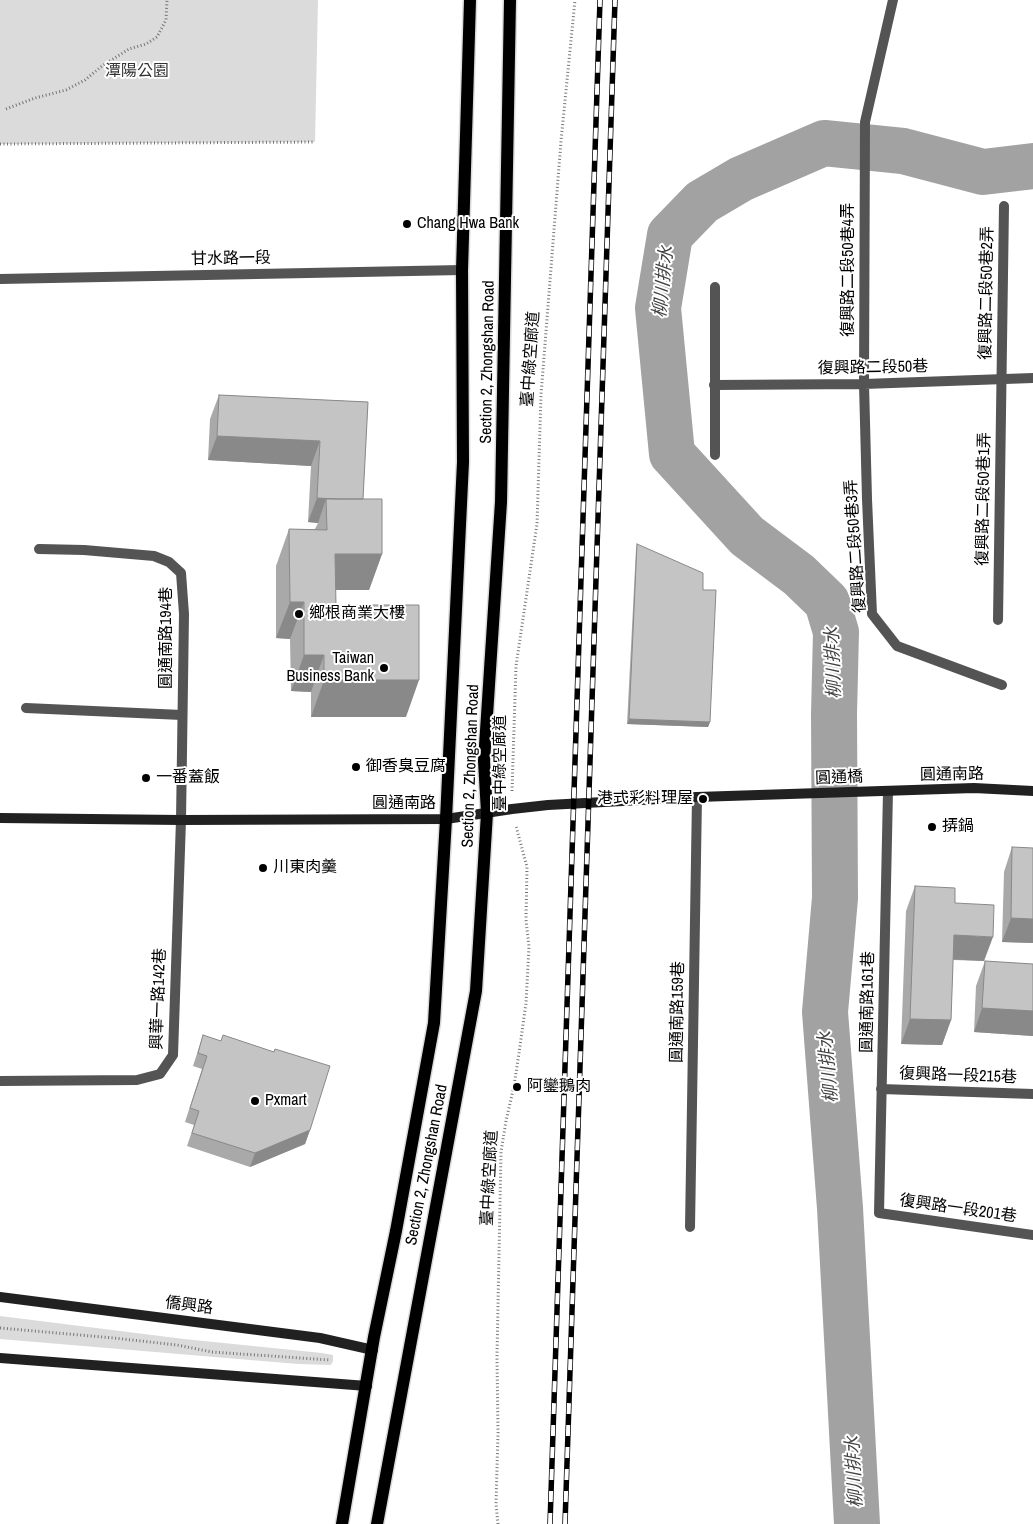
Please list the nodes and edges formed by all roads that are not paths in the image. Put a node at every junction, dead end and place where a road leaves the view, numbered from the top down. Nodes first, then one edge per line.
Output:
1 (470, 0) edge
2 (510, 0) edge
3 (893, 0) edge
4 (1004, 206) dead end
5 (462, 270) junction
6 (0, 279) edge
7 (715, 287) dead end
8 (1033, 378) edge
9 (1000, 379) junction
10 (714, 384) junction
11 (864, 384) junction
12 (715, 456) dead end
13 (39, 549) dead end
14 (998, 620) dead end
15 (1002, 685) dead end
16 (26, 708) dead end
17 (182, 715) junction
18 (888, 791) junction
19 (1033, 791) edge
20 (871, 792) joint
21 (807, 794) joint
22 (697, 797) junction
23 (486, 813) junction
24 (0, 818) edge
25 (446, 819) junction
26 (181, 820) junction
27 (0, 1081) edge
28 (881, 1089) junction
29 (1033, 1094) edge
30 (878, 1213) joint
31 (690, 1227) dead end
32 (1033, 1235) edge
33 (0, 1297) edge
34 (372, 1350) junction
35 (0, 1358) edge
36 (367, 1386) junction
37 (342, 1524) edge
38 (377, 1524) edge

1 - 5 main road, Section 2, Zhongshan Road
2 - 23 main road, Section 2, Zhongshan Road
3 - 11 street, 復興路二段50巷4弄
4 - 9 street, 復興路二段50巷2弄
5 - 6 street, 甘水路一段
5 - 25 main road, Section 2, Zhongshan Road
7 - 10 street
8 - 9 street, 復興路二段50巷
9 - 11 street, 復興路二段50巷
9 - 14 street, 復興路二段50巷1弄
10 - 11 street, 復興路二段50巷
10 - 12 street
11 - 15 street, 復興路二段50巷3弄
13 - 17 street, 圓通南路194巷
16 - 17 street
17 - 26 street, 圓通南路194巷
18 - 19 street, 圓通南路
18 - 20 street, 圓通南路
18 - 28 street, 圓通南路161巷
20 - 21 street, 圓通橋
21 - 22 street, 圓通南路
22 - 23 street, 圓通南路
22 - 31 street, 圓通南路159巷
23 - 25 street, 圓通南路
23 - 38 main road, Section 2, Zhongshan Road
24 - 26 street, 圓通南路
25 - 26 street, 圓通南路
25 - 34 main road, Section 2, Zhongshan Road
26 - 27 street, 興華一路142巷
28 - 29 street, 復興路一段215巷
28 - 30 street, 圓通南路161巷
30 - 32 street, 復興路一段201巷
33 - 34 street, 僑興路
34 - 36 main road, Section 2, Zhongshan Road
35 - 36 street
36 - 37 main road, Section 2, Zhongshan Road

